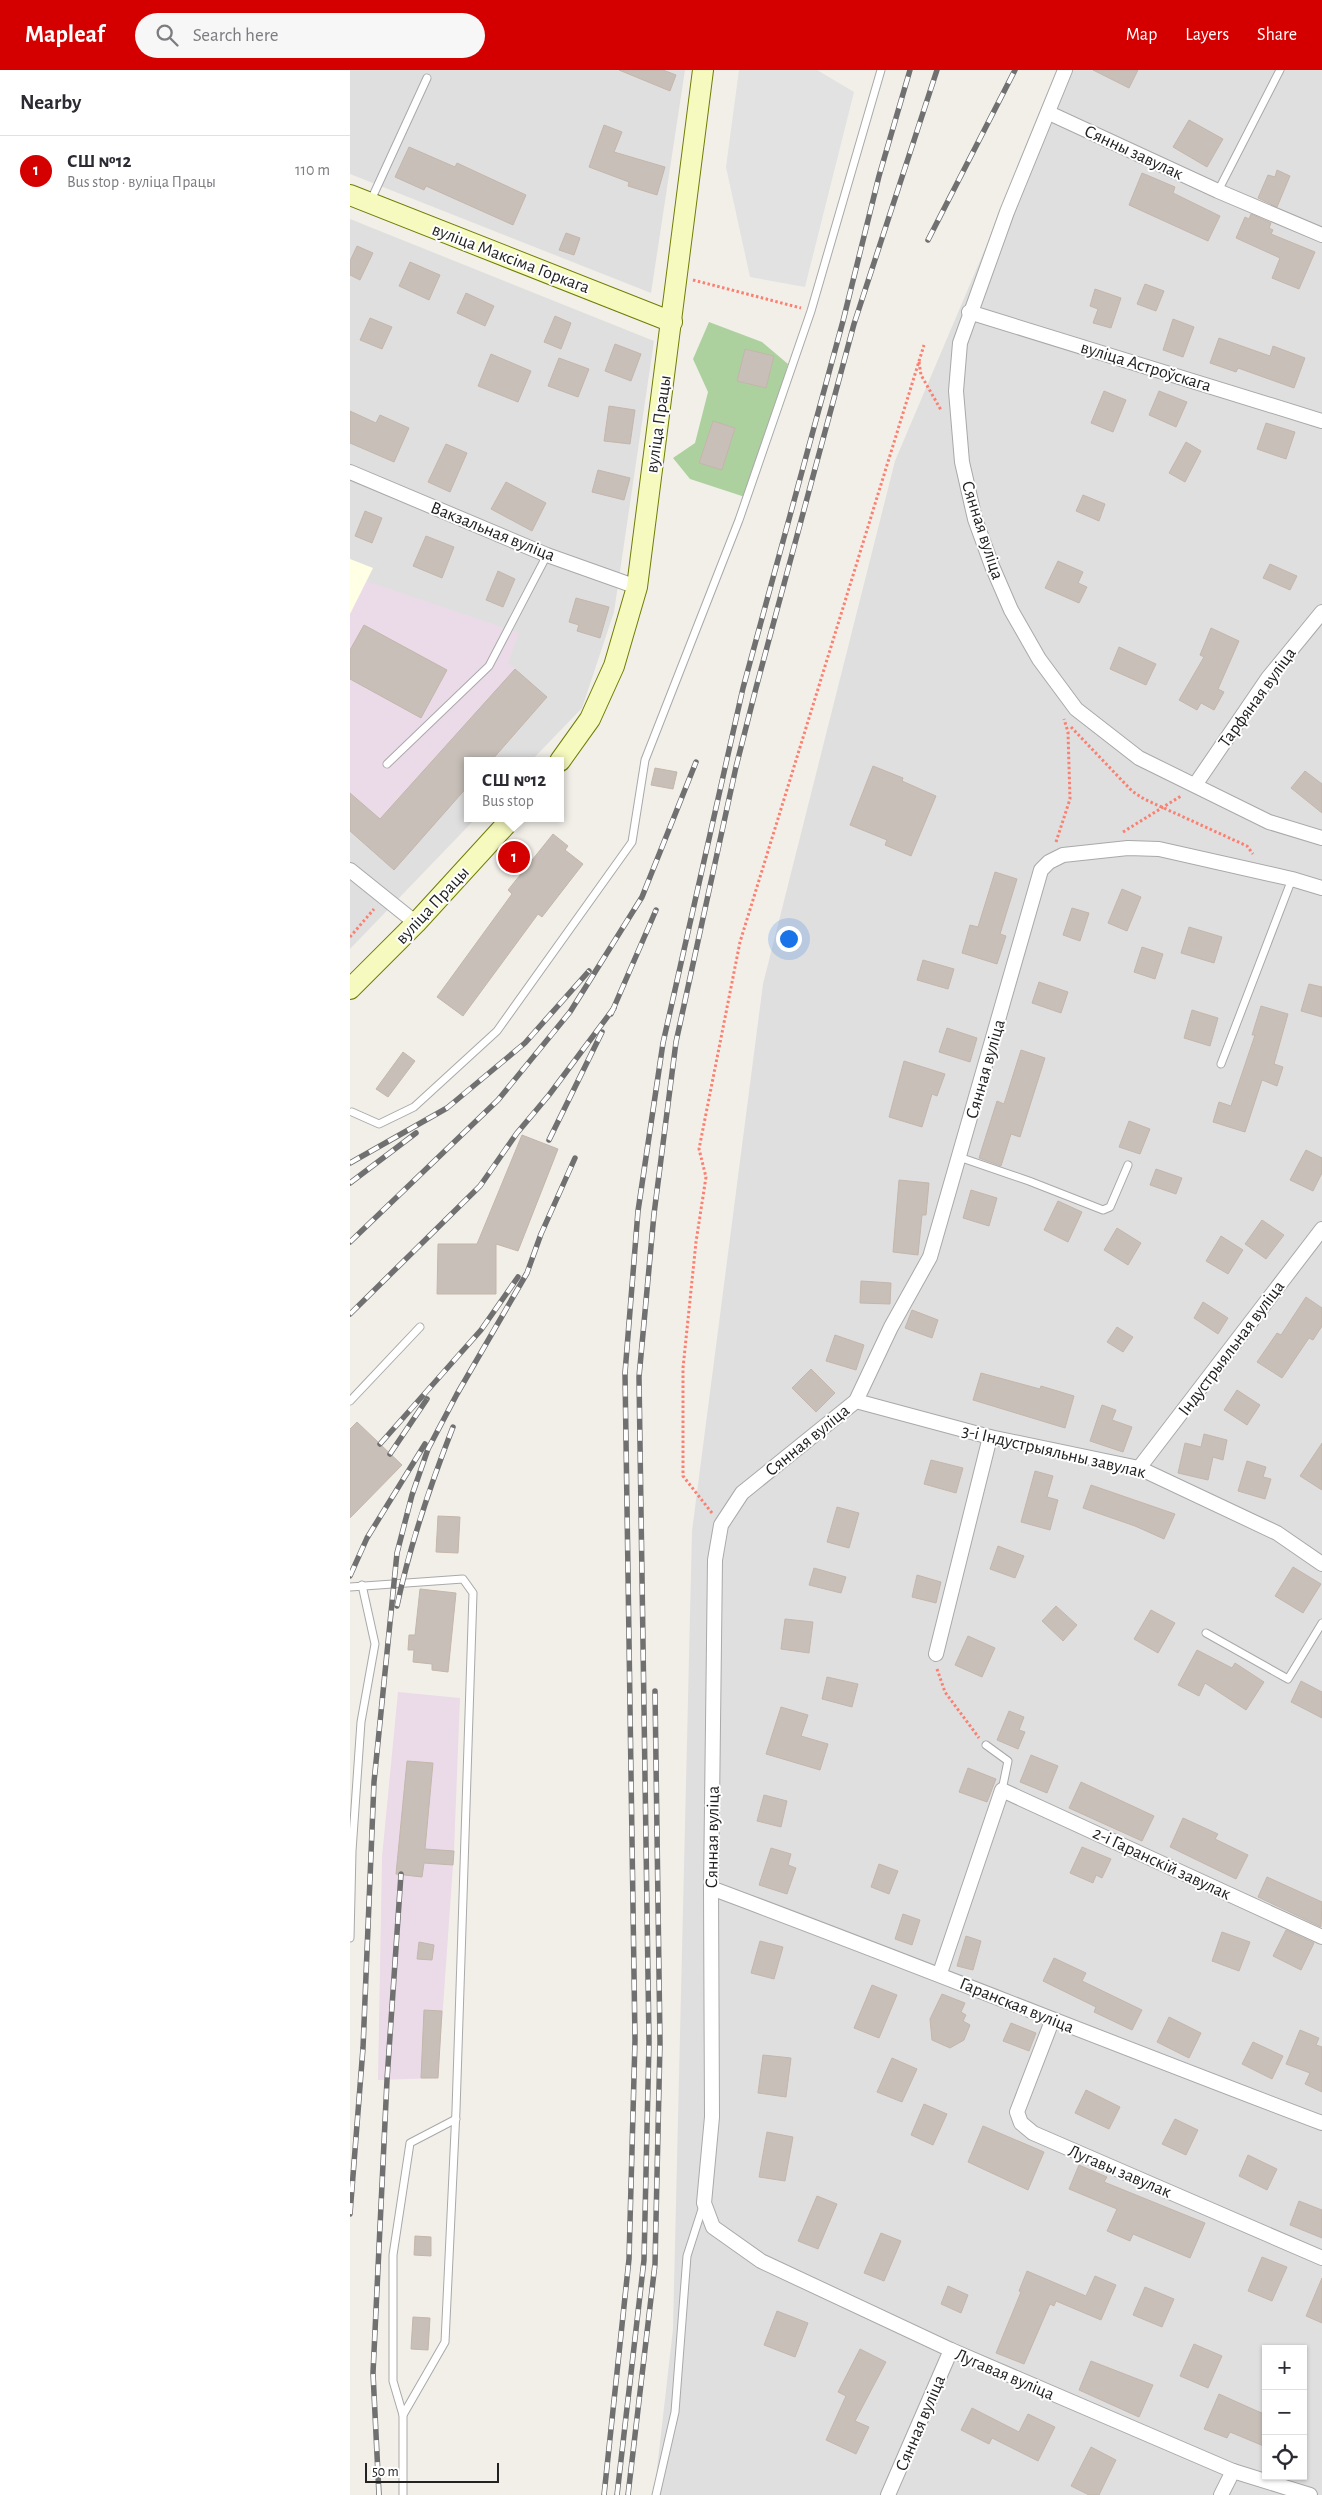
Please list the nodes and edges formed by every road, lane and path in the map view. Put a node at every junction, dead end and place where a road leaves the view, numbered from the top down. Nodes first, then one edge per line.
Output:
1 (703, 70) edge
2 (880, 70) edge
3 (1065, 70) edge
4 (1280, 70) edge
5 (427, 78) dead end
6 (1049, 113) junction
7 (1218, 191) junction
8 (350, 195) edge
9 (370, 203) junction
10 (1322, 235) edge
11 (678, 276) junction
12 (811, 311) junction
13 (969, 312) junction
14 (672, 322) junction
15 (924, 345) dead end
16 (1322, 420) edge
17 (350, 472) edge
18 (547, 555) junction
19 (636, 587) junction
20 (1322, 612) edge
21 (1064, 719) dead end
22 (563, 757) edge
23 (387, 764) dead end
24 (1195, 785) junction
25 (1164, 808) junction
26 (508, 822) edge
27 (1122, 833) dead end
28 (1322, 838) edge
29 (350, 870) edge
30 (1261, 872) junction
31 (1292, 878) junction
32 (1322, 888) edge
33 (384, 898) junction
34 (416, 923) junction
35 (350, 937) edge
36 (350, 989) edge
37 (1221, 1064) dead end
38 (352, 1112) dead end
39 (959, 1157) junction
40 (1128, 1165) dead end
41 (1322, 1229) edge
42 (420, 1327) dead end
43 (350, 1400) edge
44 (856, 1401) junction
45 (990, 1437) junction
46 (1139, 1468) junction
47 (721, 1525) junction
48 (1322, 1564) edge
49 (362, 1585) junction
50 (350, 1587) edge
51 (1322, 1623) edge
52 (1206, 1634) dead end
53 (936, 1654) joint
54 (986, 1745) joint
55 (1002, 1790) junction
56 (711, 1888) junction
57 (1322, 1937) edge
58 (350, 1938) edge
59 (940, 1974) junction
60 (1052, 2021) junction
61 (456, 2119) junction
62 (1322, 2123) edge
63 (704, 2203) junction
64 (713, 2227) joint
65 (1322, 2258) edge
66 (951, 2350) junction
67 (403, 2415) junction
68 (1233, 2471) junction
69 (404, 2495) edge
70 (656, 2495) edge
71 (888, 2495) edge
72 (1221, 2495) edge
73 (1310, 2495) edge

1 - 11 main road, вуліца Працы
2 - 12 lane
3 - 6 street, Сянная вуліца
4 - 7 lane
5 - 9 lane
6 - 7 street, Сянны завулак
6 - 13 street, Сянная вуліца
7 - 10 street, Сянны завулак
8 - 9 main road, вуліца Максіма Горкага
9 - 14 main road, вуліца Максіма Горкага
11 - 12 path
11 - 14 main road, вуліца Працы
12 - 38 lane
13 - 16 street, вуліца Астроўскага
13 - 24 street, Сянная вуліца
14 - 19 main road, вуліца Працы
15 - 47 path
17 - 18 street, Вакзальная вуліца
18 - 19 street, Вакзальная вуліца
18 - 23 lane
19 - 22 main road, вуліца Працы
20 - 24 street, Тарфяная вуліца
21 - 25 path
24 - 25 path
24 - 28 street, Сянная вуліца
25 - 27 path
25 - 30 path
26 - 34 main road, вуліца Працы
29 - 33 street
30 - 31 street, Сянная вуліца
30 - 39 street, Сянная вуліца
31 - 32 street, Сянная вуліца
31 - 37 lane
33 - 34 street
33 - 35 path
34 - 36 main road, вуліца Працы
39 - 40 lane
39 - 44 street, Сянная вуліца
41 - 46 street, Індустрыяльная вуліца
42 - 43 lane
44 - 45 street, 3-і Індустрыяльны завулак
44 - 47 street, Сянная вуліца
45 - 46 street, 3-і Індустрыяльны завулак
45 - 53 street
46 - 48 street, 3-і Індустрыяльны завулак
47 - 56 street, Сянная вуліца
49 - 50 lane
49 - 58 lane
49 - 61 lane
51 - 52 lane
53 - 54 path
54 - 55 lane
55 - 57 street, 2-і Гаранскій завулак
55 - 59 street
56 - 59 street, Гаранская вуліца
56 - 63 street, Сянная вуліца
59 - 60 street, Гаранская вуліца
60 - 62 street, Гаранская вуліца
60 - 65 street, Лугавы завулак
61 - 67 lane
61 - 67 lane
63 - 64 street, Сянная вуліца
63 - 70 lane
64 - 66 street, Лугавая вуліца
66 - 68 street, Лугавая вуліца
66 - 71 street, Сянная вуліца
67 - 69 lane
68 - 72 street
68 - 73 street, Лугавая вуліца

